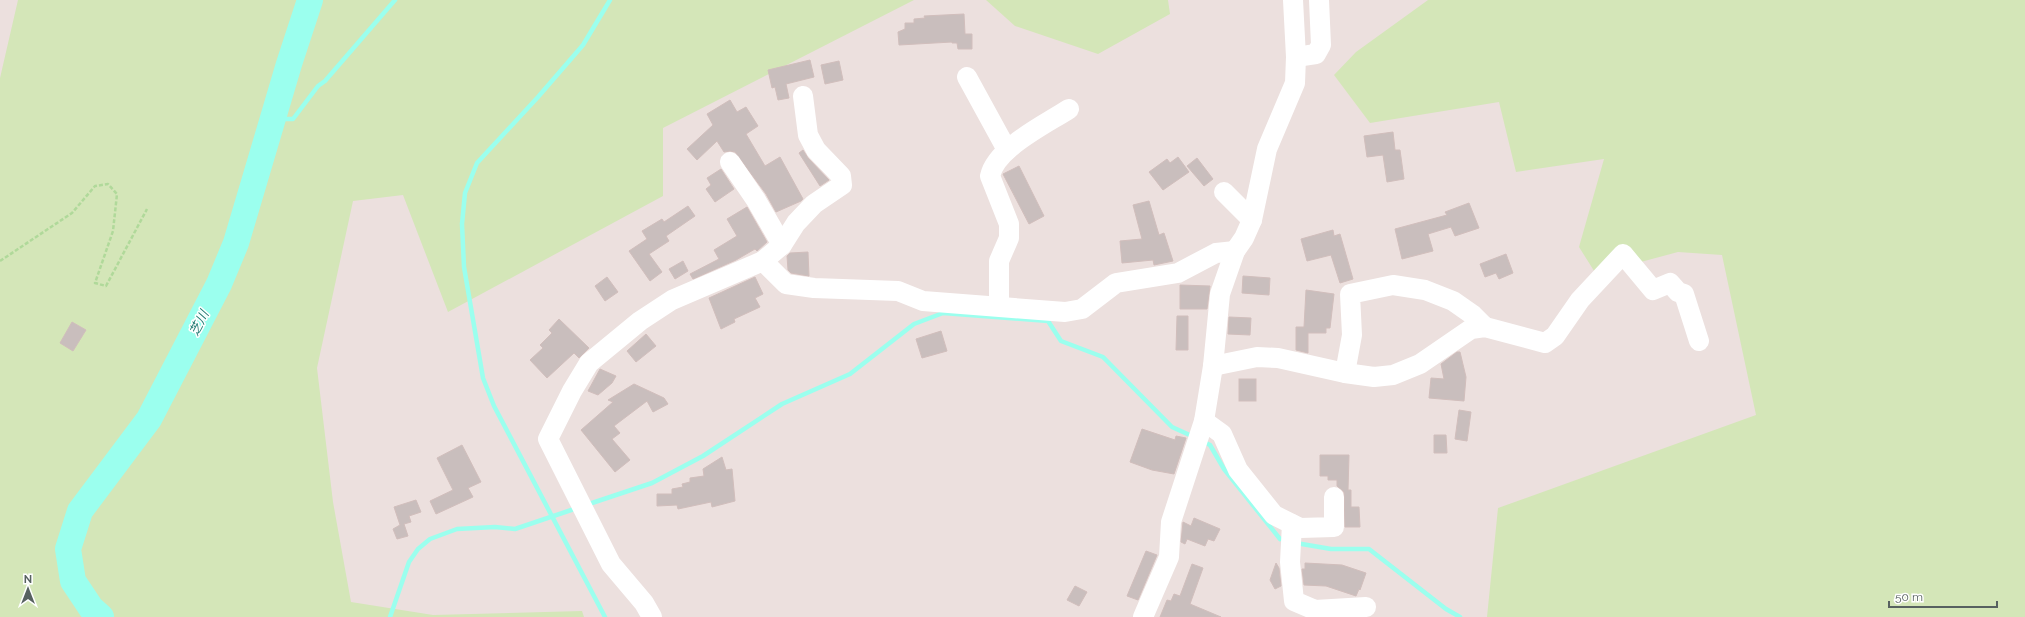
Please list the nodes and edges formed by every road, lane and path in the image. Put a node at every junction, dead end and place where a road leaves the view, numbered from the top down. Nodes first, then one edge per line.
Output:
1 (1293, 0) edge
2 (1319, 0) edge
3 (1296, 56) junction
4 (967, 77) dead end
5 (803, 96) dead end
6 (1069, 109) dead end
7 (1006, 150) junction
8 (730, 162) dead end
9 (1224, 192) dead end
10 (147, 209) dead end
11 (1252, 220) junction
12 (782, 245) junction
13 (1235, 251) junction
14 (0, 261) edge
15 (763, 261) junction
16 (999, 306) junction
17 (1485, 327) junction
18 (1699, 341) dead end
19 (1214, 366) junction
20 (1345, 373) junction
21 (1204, 420) junction
22 (1334, 496) dead end
23 (1292, 524) junction
24 (1366, 607) dead end
25 (652, 617) edge
26 (1143, 617) edge

1 - 3 street
2 - 3 street
3 - 11 street
4 - 7 street
5 - 12 street
6 - 7 street
7 - 16 street
8 - 12 street
9 - 11 street
10 - 14 path
11 - 13 street
12 - 15 street
13 - 16 street
13 - 19 street
15 - 16 street
15 - 25 street
17 - 18 street
17 - 20 street
17 - 20 street
19 - 20 street
19 - 21 street
21 - 23 street
21 - 26 street
22 - 23 street
23 - 24 street

